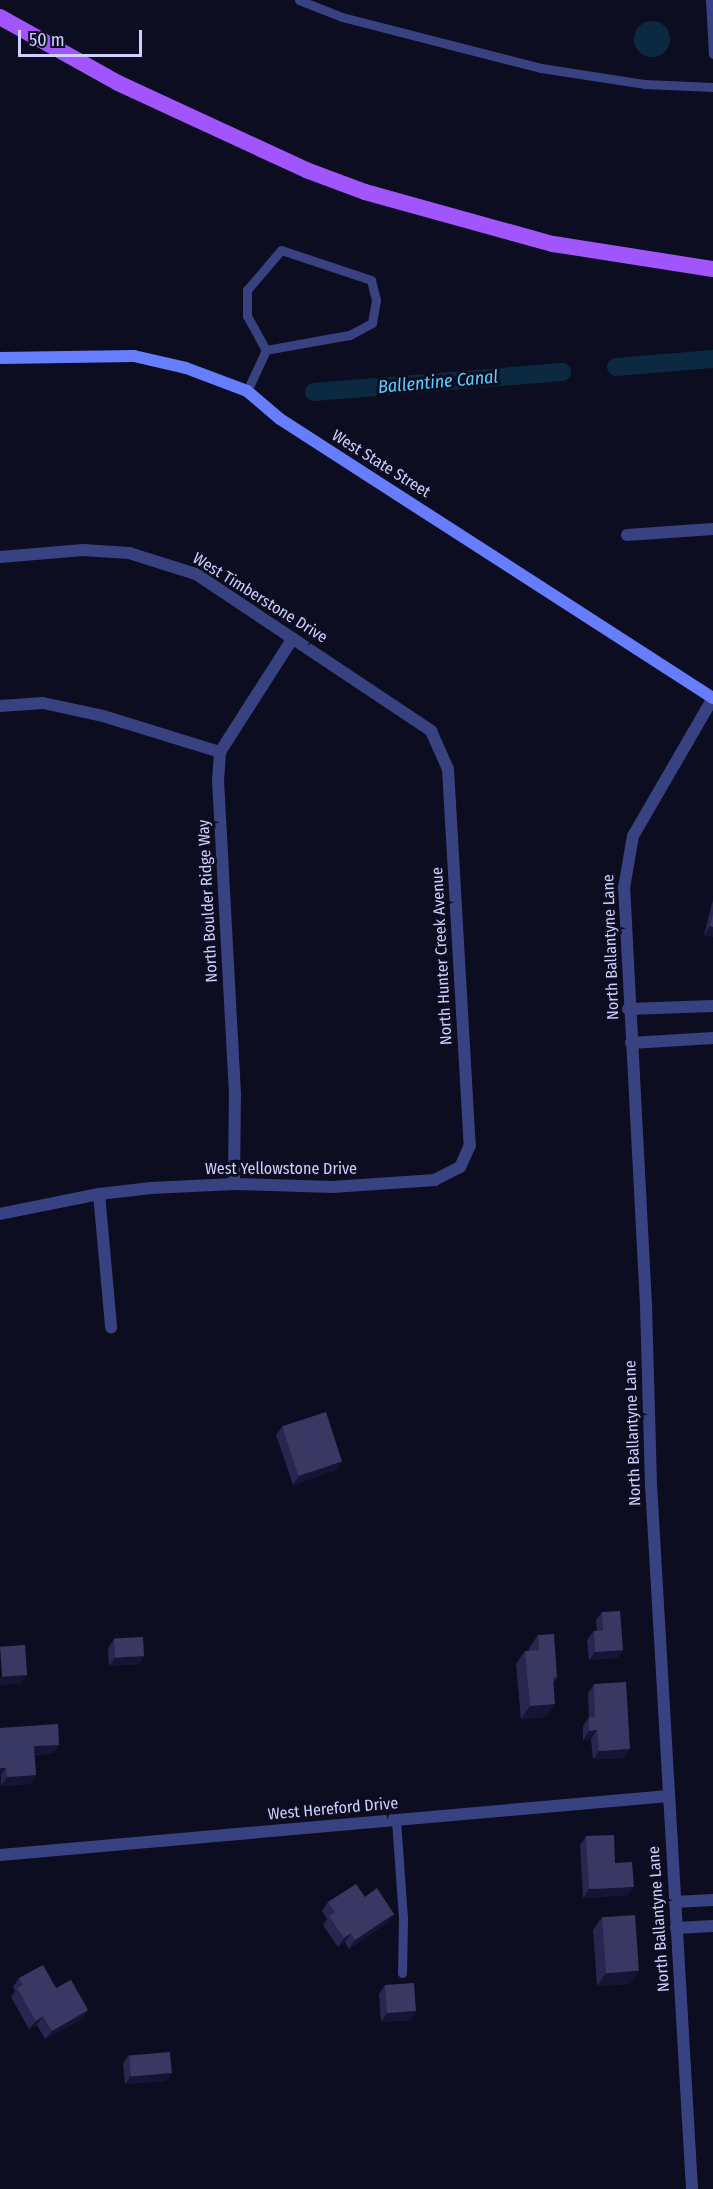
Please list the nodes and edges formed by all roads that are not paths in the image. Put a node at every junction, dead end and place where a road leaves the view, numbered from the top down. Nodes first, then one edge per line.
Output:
1 (298, 0) edge
2 (710, 0) edge
3 (0, 17) edge
4 (713, 54) edge
5 (713, 87) edge
6 (713, 270) edge
7 (266, 350) junction
8 (0, 358) edge
9 (247, 391) junction
10 (713, 529) edge
11 (627, 536) dead end
12 (0, 557) edge
13 (293, 638) junction
14 (713, 698) edge
15 (0, 705) edge
16 (440, 743) joint
17 (220, 752) junction
18 (713, 1006) edge
19 (628, 1009) junction
20 (713, 1038) edge
21 (631, 1043) junction
22 (460, 1167) joint
23 (234, 1184) junction
24 (99, 1194) junction
25 (0, 1214) edge
26 (111, 1327) dead end
27 (668, 1796) junction
28 (396, 1820) junction
29 (0, 1855) edge
30 (713, 1900) edge
31 (674, 1902) junction
32 (713, 1926) edge
33 (676, 1928) junction
34 (402, 1974) dead end
35 (692, 2189) edge

1 - 5 lane
2 - 4 lane
3 - 6 main road
7 - 7 lane
7 - 9 lane
8 - 9 main road, West State Street
9 - 14 main road, West State Street
10 - 11 street
12 - 13 street, West Timberstone Drive
13 - 16 street, West Timberstone Drive
13 - 17 street, North Boulder Ridge Way
14 - 19 street, North Ballantyne Lane
15 - 17 street
16 - 22 street, North Hunter Creek Avenue
17 - 23 street, North Boulder Ridge Way
18 - 19 street
19 - 21 street, North Ballantyne Lane
20 - 21 street
21 - 27 street, North Ballantyne Lane
22 - 23 street, West Yellowstone Drive
23 - 24 street, West Yellowstone Drive
24 - 25 street, West Yellowstone Drive
24 - 26 street
27 - 28 street, West Hereford Drive
27 - 31 street, North Ballantyne Lane
28 - 29 street, West Hereford Drive
28 - 34 lane
30 - 31 street
31 - 33 street, North Ballantyne Lane
32 - 33 street
33 - 35 street, North Ballantyne Lane

